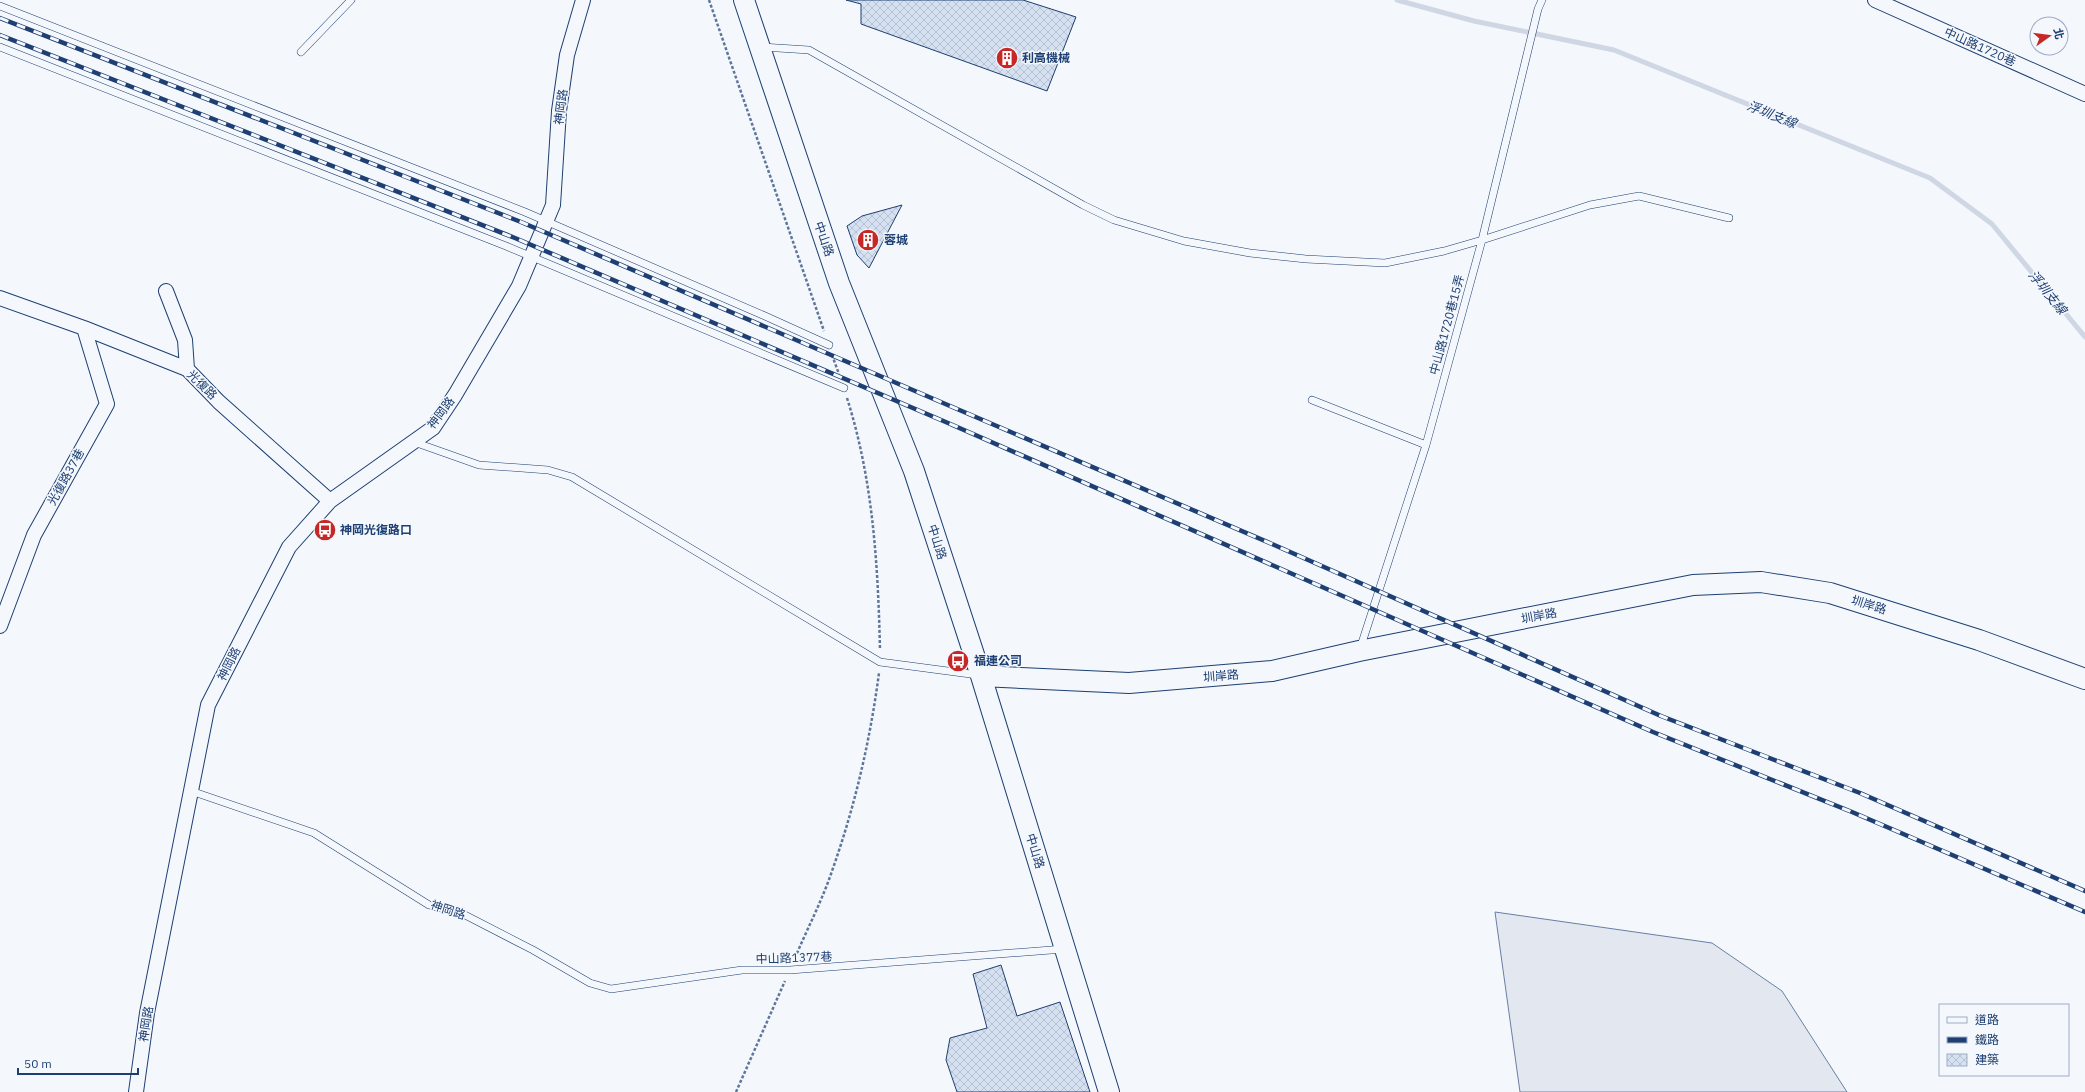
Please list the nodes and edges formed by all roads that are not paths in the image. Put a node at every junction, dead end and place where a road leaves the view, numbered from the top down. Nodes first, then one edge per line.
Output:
1 (351, 0) edge
2 (583, 0) edge
3 (744, 0) edge
4 (1542, 0) edge
5 (1875, 0) edge
6 (0, 6) edge
7 (0, 46) edge
8 (759, 46) junction
9 (301, 52) dead end
10 (2085, 94) edge
11 (1729, 218) dead end
12 (546, 221) junction
13 (1482, 240) junction
14 (532, 256) junction
15 (166, 291) dead end
16 (0, 298) edge
17 (84, 328) junction
18 (829, 345) road end
19 (187, 369) junction
20 (844, 388) road end
21 (1312, 400) dead end
22 (414, 442) junction
23 (1426, 445) junction
24 (330, 501) junction
25 (0, 626) edge
26 (1359, 651) junction
27 (981, 676) junction
28 (2085, 679) edge
29 (191, 791) junction
30 (1066, 949) junction
31 (532, 950) joint
32 (136, 1092) edge
33 (1109, 1092) edge

1 - 9 lane
2 - 12 street, 神岡路
3 - 8 street, 中山路
4 - 13 lane, 中山路1720巷15弄
5 - 10 street, 中山路1720巷
6 - 12 lane
7 - 14 lane
8 - 13 lane
8 - 27 street, 中山路
11 - 13 lane
12 - 14 street, 神岡路
12 - 18 lane
13 - 23 lane, 中山路1720巷15弄
14 - 20 lane
14 - 22 street, 神岡路
15 - 19 street
16 - 17 street, 光復路
17 - 19 street, 光復路
17 - 25 street, 光復路37巷
19 - 24 street, 光復路
21 - 23 lane
22 - 24 street, 神岡路
22 - 27 lane
23 - 26 lane, 中山路1720巷15弄
24 - 29 street, 神岡路
26 - 27 street, 圳岸路
26 - 28 street, 圳岸路
27 - 30 street, 中山路
29 - 31 lane, 神岡路
29 - 32 street, 神岡路
30 - 31 lane, 中山路1377巷
30 - 33 street, 中山路

